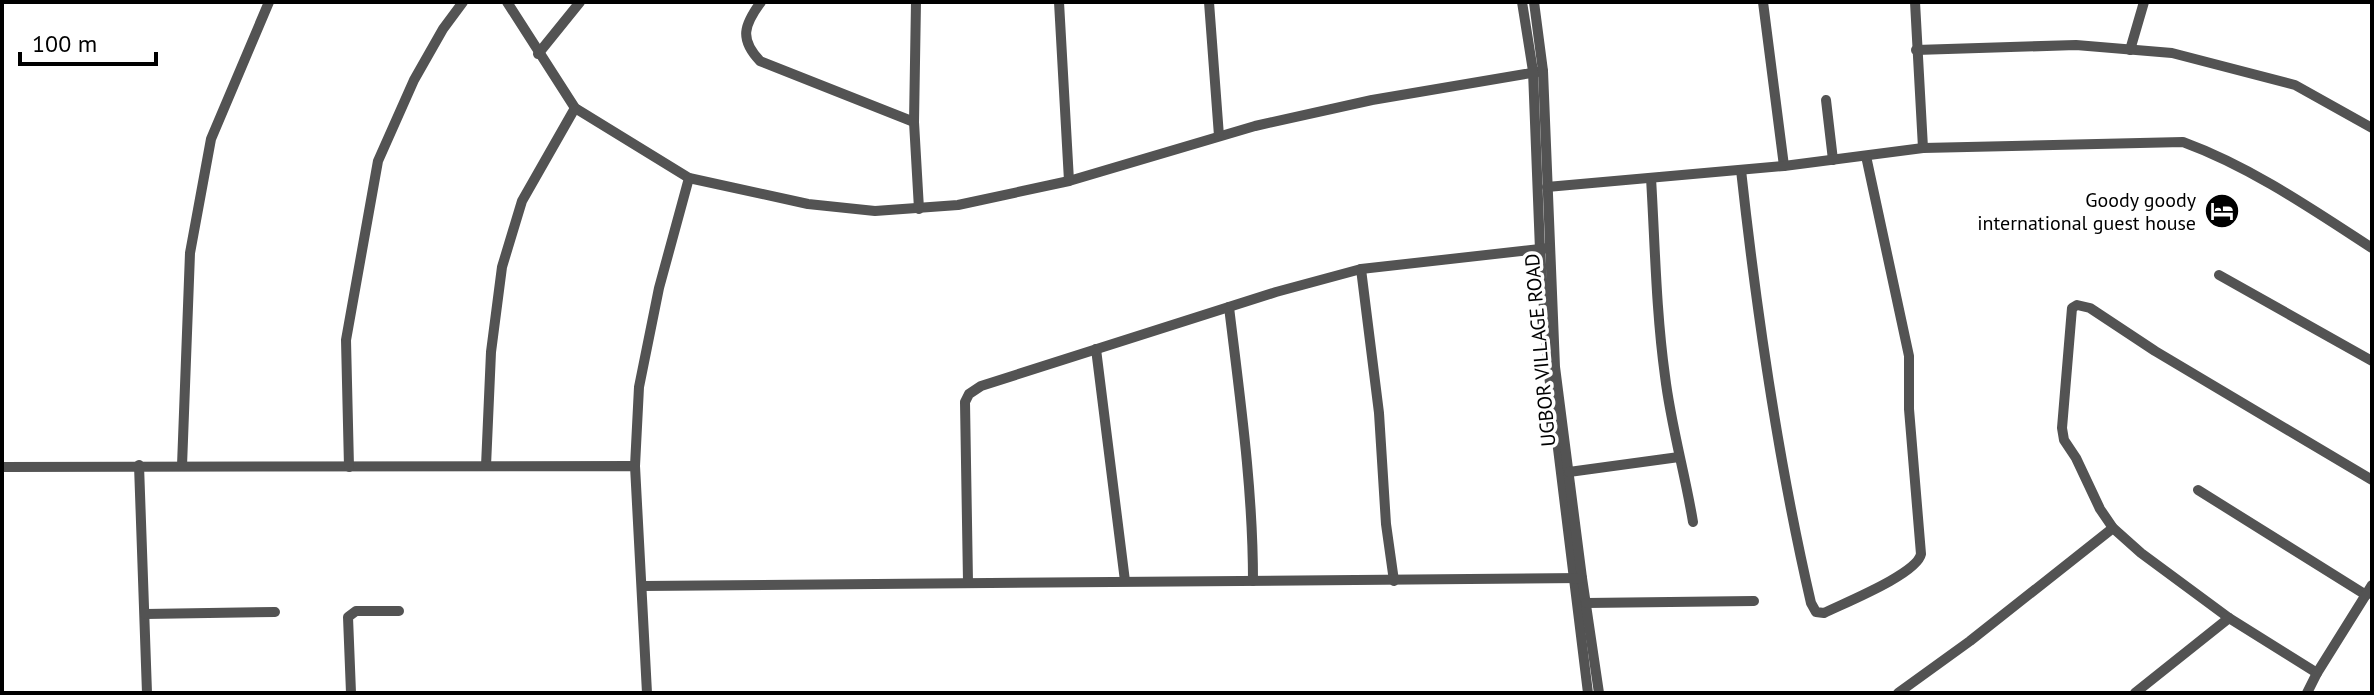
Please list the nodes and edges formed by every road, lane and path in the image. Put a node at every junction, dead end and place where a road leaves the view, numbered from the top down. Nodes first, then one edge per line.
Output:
1 (269, 2) edge
2 (463, 2) edge
3 (507, 2) edge
4 (580, 2) edge
5 (761, 2) edge
6 (916, 2) edge
7 (1059, 2) edge
8 (1209, 2) edge
9 (1522, 2) edge
10 (1534, 2) edge
11 (1763, 2) edge
12 (1915, 2) edge
13 (2144, 2) edge
14 (1916, 50) junction
15 (2130, 50) junction
16 (538, 54) junction
17 (1538, 71) junction
18 (1826, 100) dead end
19 (575, 108) junction
20 (914, 122) junction
21 (2372, 128) edge
22 (1219, 136) junction
23 (1923, 148) junction
24 (1866, 156) junction
25 (1833, 160) junction
26 (1784, 166) junction
27 (1741, 170) junction
28 (689, 178) junction
29 (1651, 178) junction
30 (1069, 181) junction
31 (1547, 187) junction
32 (919, 209) junction
33 (2372, 248) edge
34 (1544, 249) junction
35 (1361, 269) junction
36 (2219, 275) dead end
37 (1229, 307) junction
38 (1096, 349) junction
39 (2372, 361) edge
40 (1679, 457) junction
41 (139, 465) junction
42 (182, 466) junction
43 (486, 466) junction
44 (635, 466) junction
45 (2, 467) edge
46 (349, 467) junction
47 (1569, 472) junction
48 (2372, 480) edge
49 (2198, 490) dead end
50 (1693, 522) dead end
51 (2113, 528) junction
52 (1577, 578) junction
53 (1125, 581) junction
54 (1253, 581) junction
55 (1394, 581) junction
56 (968, 582) junction
57 (642, 586) junction
58 (2369, 590) edge
59 (1754, 601) dead end
60 (1586, 603) junction
61 (399, 611) dead end
62 (275, 612) dead end
63 (145, 614) junction
64 (2229, 618) junction
65 (2317, 673) junction
66 (147, 693) edge
67 (351, 693) edge
68 (647, 693) edge
69 (1588, 693) edge
70 (1599, 693) edge
71 (1898, 693) edge
72 (2135, 693) edge
73 (2307, 693) edge

1 - 42 street
2 - 46 street
3 - 16 street
4 - 16 street
5 - 20 street
6 - 20 street
7 - 30 street
8 - 22 street
9 - 17 street, UGBOR VILLAGE ROAD
10 - 17 street, UGBOR VILLAGE ROAD
11 - 26 street
12 - 14 street
13 - 15 street
14 - 15 street
14 - 23 street
15 - 21 street
16 - 19 street
17 - 22 street
17 - 31 street, UGBOR VILLAGE ROAD
17 - 34 street, UGBOR VILLAGE ROAD
18 - 25 street
19 - 28 street
19 - 43 street
20 - 32 street
22 - 30 street
23 - 24 street
23 - 33 street
24 - 25 street
24 - 27 street
25 - 26 street
26 - 27 street
27 - 29 street
28 - 32 street
28 - 44 street
29 - 31 street
29 - 40 street
30 - 32 street
31 - 34 street, UGBOR VILLAGE ROAD
34 - 35 street
34 - 47 street, UGBOR VILLAGE ROAD
34 - 52 street, UGBOR VILLAGE ROAD
35 - 37 street
35 - 55 street
36 - 39 street
37 - 38 street
37 - 54 street
38 - 53 street
38 - 56 street
40 - 47 street
40 - 50 street
41 - 42 street
41 - 45 street
41 - 63 street
42 - 46 street
43 - 44 street
43 - 46 street
44 - 57 street
47 - 52 street, UGBOR VILLAGE ROAD
48 - 51 street
49 - 58 street
51 - 64 street
51 - 71 street
52 - 55 street
52 - 60 street, UGBOR VILLAGE ROAD
52 - 69 street, UGBOR VILLAGE ROAD
53 - 54 street
53 - 56 street
54 - 55 street
56 - 57 street
57 - 68 street
58 - 65 street
59 - 60 street
60 - 70 street, UGBOR VILLAGE ROAD
61 - 67 street
62 - 63 street
63 - 66 street
64 - 65 street
64 - 72 street
65 - 73 street

